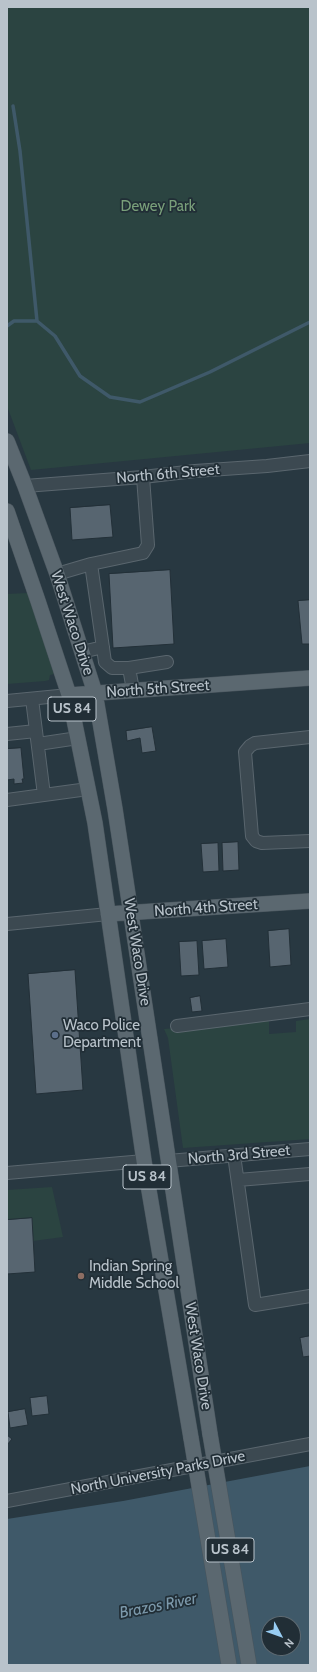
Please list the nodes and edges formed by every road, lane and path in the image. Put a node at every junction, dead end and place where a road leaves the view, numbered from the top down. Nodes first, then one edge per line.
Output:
1 (7, 441) edge
2 (310, 461) edge
3 (143, 477) junction
4 (25, 486) junction
5 (7, 511) edge
6 (91, 564) junction
7 (57, 574) junction
8 (103, 647) junction
9 (82, 652) junction
10 (167, 662) dead end
11 (130, 668) junction
12 (310, 678) edge
13 (133, 690) junction
14 (95, 693) junction
15 (69, 695) junction
16 (32, 699) junction
17 (7, 702) edge
18 (36, 731) junction
19 (7, 734) edge
20 (310, 737) edge
21 (78, 738) junction
22 (38, 744) junction
23 (88, 790) junction
24 (44, 795) junction
25 (7, 800) edge
26 (310, 841) edge
27 (310, 901) edge
28 (131, 912) junction
29 (108, 914) junction
30 (7, 924) edge
31 (310, 1009) edge
32 (177, 1026) dead end
33 (310, 1149) edge
34 (234, 1155) junction
35 (168, 1161) junction
36 (144, 1162) junction
37 (7, 1173) edge
38 (310, 1174) edge
39 (238, 1180) junction
40 (310, 1296) edge
41 (310, 1444) edge
42 (7, 1501) edge
43 (229, 1665) edge
44 (249, 1665) edge

1 - 4 main road, West Waco Drive / US 84
2 - 3 street, North 6th Street
3 - 4 street, North 6th Street
3 - 6 street
4 - 7 main road, West Waco Drive / US 84
5 - 15 main road, West Waco Drive / US 84
6 - 7 street
6 - 8 street
7 - 9 main road, West Waco Drive / US 84
8 - 9 street
8 - 11 street
9 - 14 main road, West Waco Drive / US 84
10 - 11 street
11 - 13 street
12 - 13 main road, North 5th Street
13 - 14 main road, North 5th Street
14 - 15 main road, North 5th Street
14 - 28 main road, West Waco Drive / US 84
15 - 16 street, North 5th Street
15 - 21 main road, West Waco Drive / US 84
16 - 17 street, North 5th Street
16 - 18 street
18 - 19 street
18 - 22 street
20 - 26 street
21 - 22 street
21 - 23 main road, West Waco Drive / US 84
22 - 24 street
23 - 24 street
23 - 29 main road, West Waco Drive / US 84
24 - 25 street
27 - 28 main road, North 4th Street
28 - 29 main road, North 4th Street
28 - 35 main road, West Waco Drive / US 84
29 - 30 street, North 4th Street
29 - 36 main road, West Waco Drive / US 84
31 - 32 street
33 - 34 street, North 3rd Street
34 - 35 street, North 3rd Street
34 - 39 street
35 - 44 main road, West Waco Drive / US 84, bridge
36 - 37 street
36 - 43 main road, West Waco Drive / US 84, bridge
38 - 39 street
39 - 40 street
41 - 42 street, North University Parks Drive

